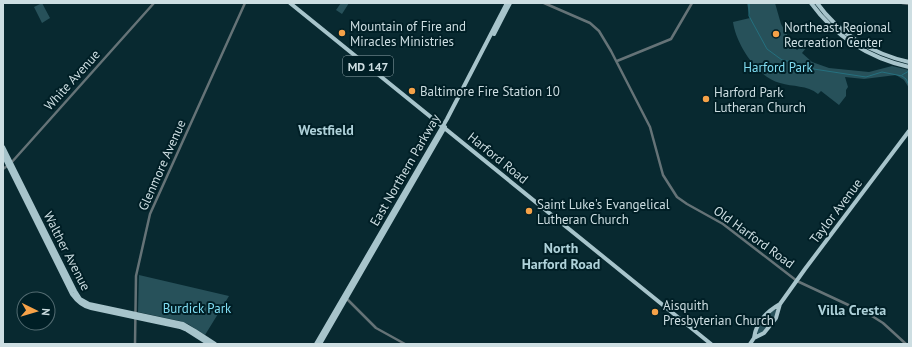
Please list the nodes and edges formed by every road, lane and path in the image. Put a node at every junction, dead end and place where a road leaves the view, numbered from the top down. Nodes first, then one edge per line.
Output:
1 (154, 3) edge
2 (245, 3) edge
3 (290, 3) edge
4 (507, 3) edge
5 (510, 3) edge
6 (544, 3) edge
7 (692, 3) edge
8 (811, 3) edge
9 (816, 3) edge
10 (902, 3) edge
11 (909, 4) edge
12 (500, 19) junction
13 (617, 61) junction
14 (909, 62) edge
15 (909, 67) edge
16 (444, 127) junction
17 (909, 131) edge
18 (3, 147) edge
19 (3, 155) edge
20 (10, 164) junction
21 (3, 169) edge
22 (797, 280) junction
23 (345, 298) junction
24 (780, 304) junction
25 (135, 316) junction
26 (754, 338) junction
27 (135, 344) edge
28 (209, 344) edge
29 (215, 344) edge
30 (316, 344) edge
31 (320, 344) edge
32 (405, 344) edge
33 (711, 344) edge
34 (750, 344) edge
35 (906, 344) edge

1 - 20 street, White Avenue
2 - 25 street, Glenmore Avenue
3 - 16 main road, Harford Road / MD 147
4 - 12 main road, East Northern Parkway
5 - 12 main road, East Northern Parkway
6 - 13 street, Old Harford Road
7 - 13 street
8 - 15 main road
9 - 14 main road
10 - 11 street
12 - 16 main road, East Northern Parkway
13 - 22 street, Old Harford Road
16 - 23 main road, East Northern Parkway
16 - 33 main road, Harford Road / MD 147
17 - 22 main road, Taylor Avenue
18 - 20 main road, Walther Avenue
19 - 20 main road, Walther Avenue
20 - 21 street, White Avenue
20 - 25 main road, Walther Avenue
22 - 24 main road, Taylor Avenue
22 - 35 street, Old Harford Road
23 - 30 main road, East Northern Parkway
23 - 31 main road, East Northern Parkway
23 - 32 street
24 - 26 main road, Taylor Avenue
24 - 26 main road, Taylor Avenue
25 - 27 street, Glenmore Avenue
25 - 28 main road, Walther Avenue
25 - 29 main road, Walther Avenue
26 - 34 main road, Taylor Avenue

